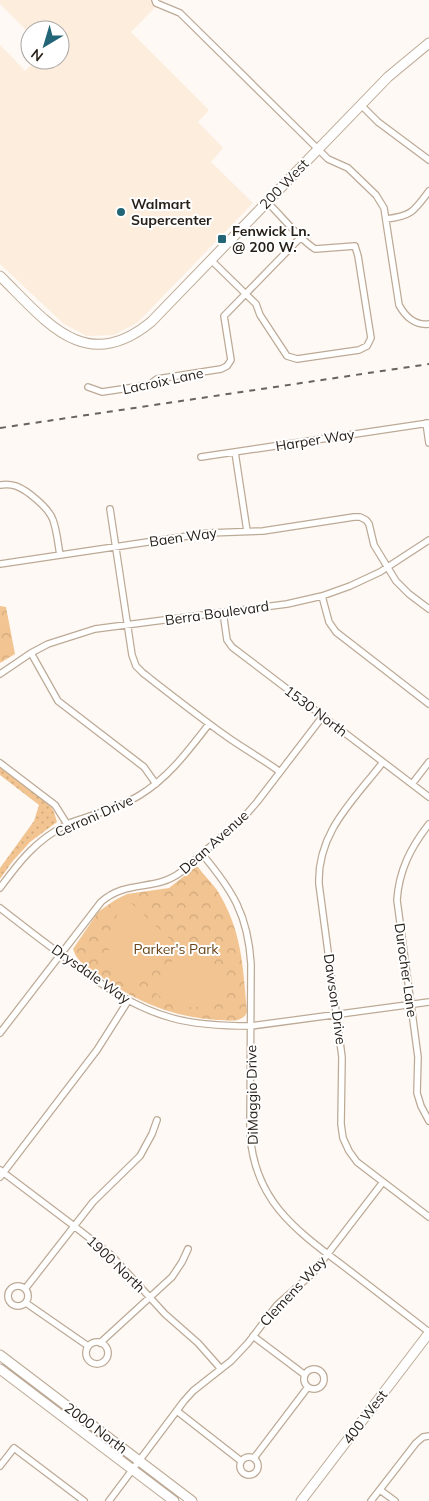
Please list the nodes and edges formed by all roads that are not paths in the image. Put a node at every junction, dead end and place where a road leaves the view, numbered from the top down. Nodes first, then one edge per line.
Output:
1 (155, 0) edge
2 (429, 43) edge
3 (361, 105) junction
4 (318, 149) junction
5 (429, 160) edge
6 (429, 191) edge
7 (267, 202) junction
8 (386, 219) junction
9 (301, 237) junction
10 (211, 260) junction
11 (0, 276) edge
12 (246, 293) junction
13 (429, 324) edge
14 (88, 386) dead end
15 (428, 423) edge
16 (429, 443) edge
17 (235, 452) junction
18 (201, 457) dead end
19 (0, 485) edge
20 (110, 509) dead end
21 (246, 531) junction
22 (429, 540) edge
23 (116, 547) junction
24 (60, 555) junction
25 (0, 564) edge
26 (388, 568) junction
27 (322, 596) junction
28 (429, 610) edge
29 (223, 612) junction
30 (128, 625) junction
31 (31, 653) junction
32 (0, 674) edge
33 (429, 704) edge
34 (323, 716) junction
35 (209, 724) junction
36 (382, 762) junction
37 (429, 762) edge
38 (0, 763) edge
39 (280, 772) junction
40 (156, 784) junction
41 (412, 784) junction
42 (429, 797) edge
43 (67, 824) junction
44 (429, 824) edge
45 (202, 854) junction
46 (0, 888) edge
47 (0, 908) edge
48 (60, 954) junction
49 (128, 1001) junction
50 (429, 1002) edge
51 (411, 1004) junction
52 (337, 1014) junction
53 (251, 1026) junction
54 (0, 1033) edge
55 (157, 1120) dead end
56 (429, 1121) edge
57 (1, 1173) edge
58 (383, 1182) junction
59 (429, 1217) edge
60 (74, 1226) junction
61 (188, 1249) dead end
62 (327, 1254) junction
63 (25, 1289) junction
64 (150, 1297) junction
65 (26, 1303) junction
66 (429, 1332) edge
67 (253, 1336) junction
68 (100, 1343) junction
69 (88, 1346) junction
70 (0, 1355) edge
71 (0, 1368) edge
72 (221, 1369) junction
73 (305, 1375) junction
74 (308, 1387) junction
75 (177, 1411) junction
76 (428, 1436) edge
77 (254, 1458) junction
78 (139, 1461) junction
79 (241, 1461) junction
80 (0, 1466) edge
81 (133, 1470) junction
82 (380, 1490) junction
83 (84, 1501) edge
84 (108, 1501) edge
85 (174, 1501) edge
86 (192, 1501) edge
87 (301, 1501) edge
88 (371, 1501) edge
89 (395, 1501) edge

1 - 4 street
2 - 3 street, 200 West
3 - 4 street, 200 West
3 - 5 street
4 - 7 street, 200 West
4 - 8 street
6 - 8 street
7 - 9 street
7 - 10 street, 200 West
8 - 13 street
9 - 12 street, Lacroix Lane
9 - 12 street
10 - 11 street, 200 West
10 - 12 street
12 - 14 street, Lacroix Lane
15 - 16 street
15 - 17 street, Harper Way
17 - 18 street, Harper Way
17 - 21 street
19 - 24 street
20 - 23 street
21 - 23 street, Baen Way
21 - 26 street, Baen Way
22 - 26 street, Berra Boulevard
23 - 24 street, Baen Way
23 - 30 street
24 - 25 street, Baen Way
26 - 27 street, Berra Boulevard
26 - 28 street
27 - 29 street, Berra Boulevard
27 - 33 street
29 - 30 street, Berra Boulevard
29 - 34 street, 1530 North
30 - 31 street, Berra Boulevard
30 - 35 street
31 - 32 street, Berra Boulevard
31 - 40 street
34 - 36 street, 1530 North
34 - 39 street, Dean Avenue
35 - 39 street
35 - 40 street, Cerroni Drive
36 - 41 street, 1530 North
36 - 52 street, Dawson Drive
37 - 41 street
38 - 43 street
39 - 45 street, Dean Avenue
40 - 43 street, Cerroni Drive
41 - 42 street, 1530 North
43 - 46 street, Cerroni Drive
44 - 51 street, Durocher Lane
45 - 48 street, Dean Avenue
45 - 53 street, DiMaggio Drive
47 - 48 street, Drysdale Way
48 - 49 street, Drysdale Way
48 - 54 street, Dean Avenue
49 - 53 street, Drysdale Way
49 - 57 street
50 - 51 street, Drysdale Way
51 - 52 street, Drysdale Way
51 - 56 street, Durocher Lane
52 - 53 street, Drysdale Way
52 - 58 street, Dawson Drive
53 - 62 street, DiMaggio Drive
55 - 60 street
57 - 60 street, 1900 North
58 - 59 street, Dawson Drive
58 - 62 street, Clemens Way
60 - 63 street
60 - 64 street, 1900 North
61 - 64 street
62 - 66 street, DiMaggio Drive
62 - 67 street, Clemens Way
63 - 65 street
63 - 65 street
64 - 68 street
64 - 72 street, 1900 North
65 - 69 street
66 - 87 street, 400 West
67 - 72 street, Clemens Way
67 - 73 street
68 - 69 street
68 - 69 street
70 - 78 street, 2000 North
71 - 81 street, 2000 North
72 - 75 street, Clemens Way
73 - 74 street
73 - 74 street
74 - 77 street
75 - 78 street, Clemens Way
75 - 79 street
76 - 82 street
77 - 79 street
77 - 79 street
78 - 81 street, Clemens Way
78 - 86 street, 2000 North
80 - 83 street
81 - 84 street, Clemens Way
81 - 85 street, 2000 North
82 - 88 street
82 - 89 street

